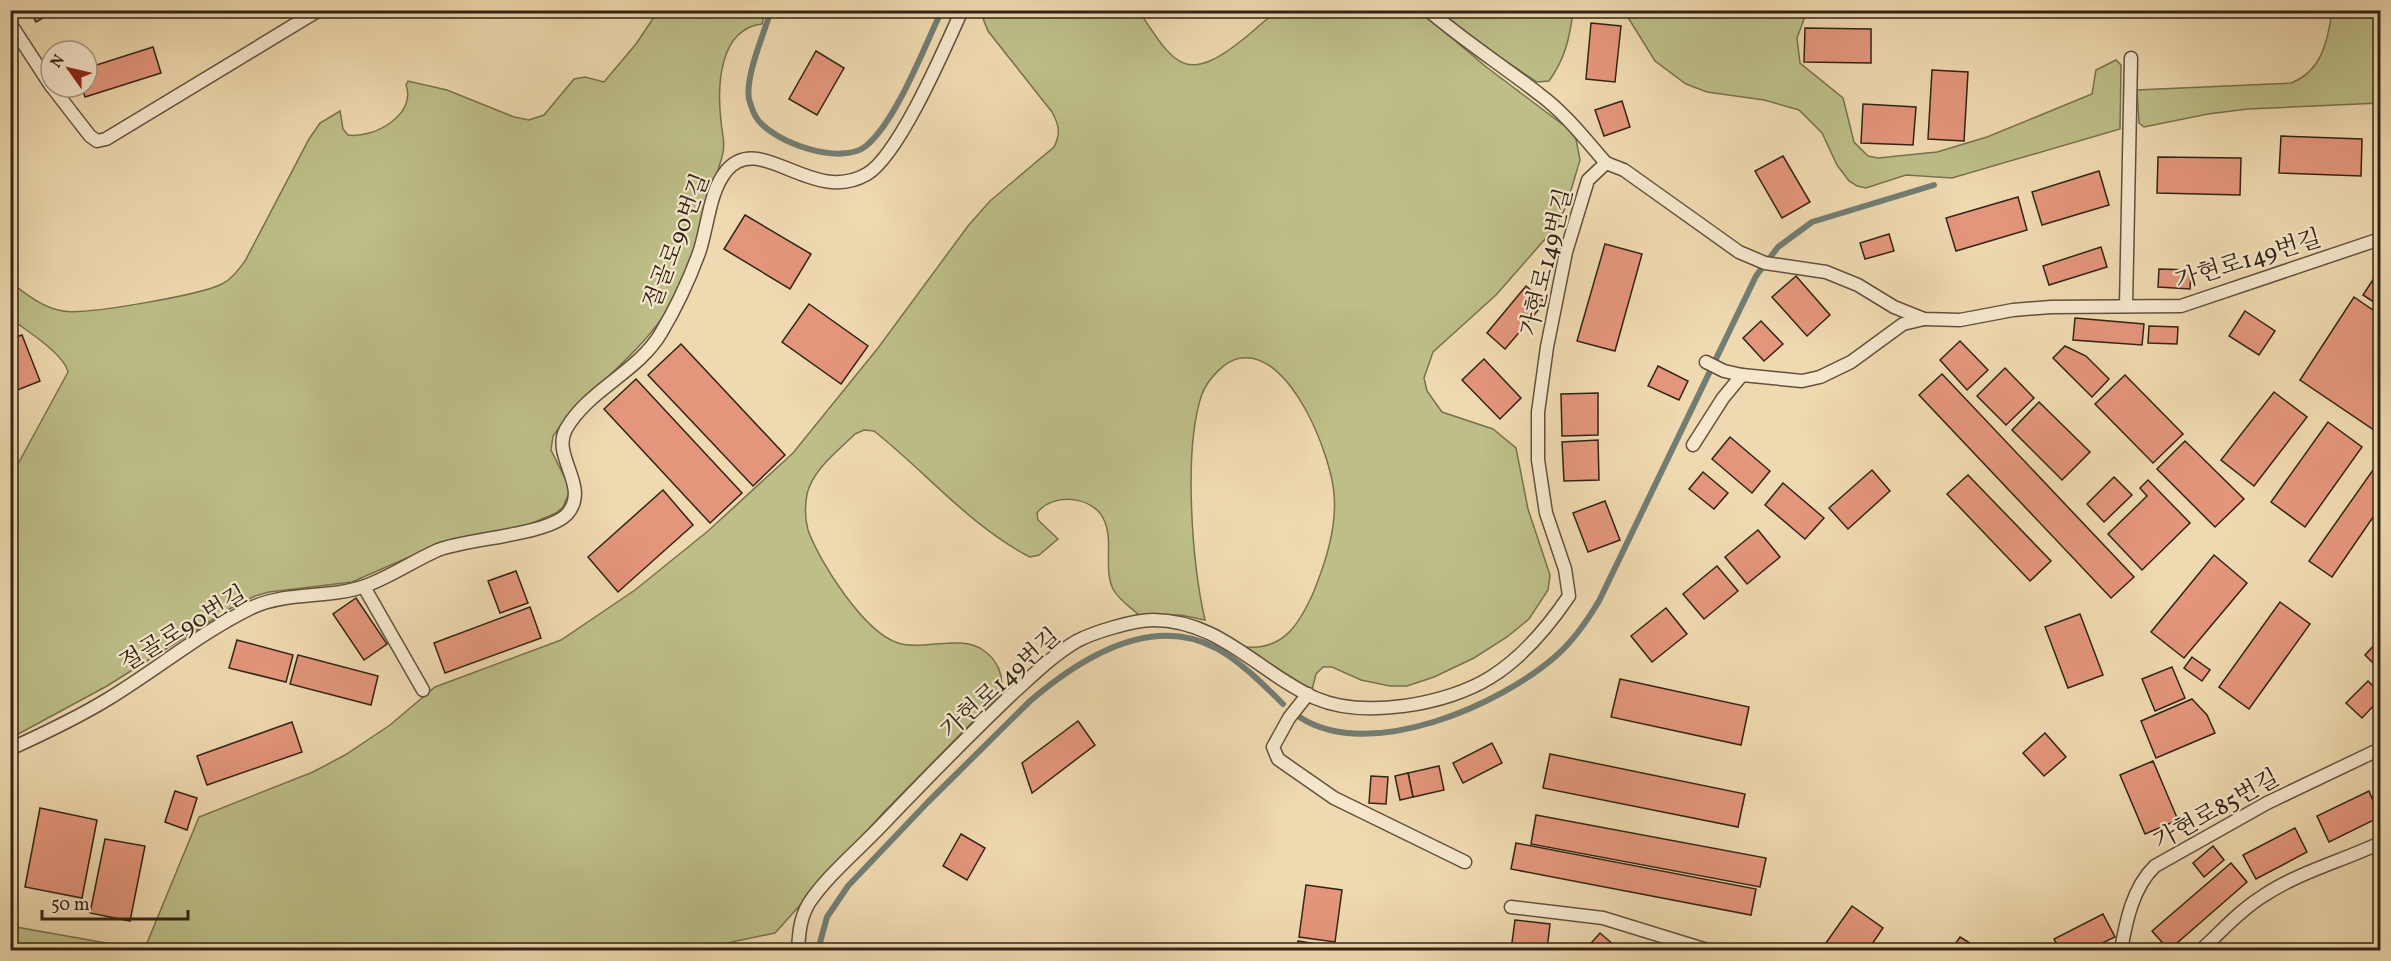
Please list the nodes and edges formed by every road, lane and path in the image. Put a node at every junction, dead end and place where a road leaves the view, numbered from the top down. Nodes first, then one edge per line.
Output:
1 (319, 10) edge
2 (962, 10) edge
3 (1428, 10) edge
4 (10, 23) edge
5 (2131, 58) dead end
6 (39, 68) edge
7 (61, 99) edge
8 (1606, 163) junction
9 (2380, 239) edge
10 (2126, 306) junction
11 (1924, 319) junction
12 (1706, 362) dead end
13 (1742, 375) junction
14 (1693, 445) dead end
15 (364, 586) junction
16 (423, 690) dead end
17 (1308, 694) junction
18 (10, 749) edge
19 (2380, 749) edge
20 (2380, 843) edge
21 (1465, 862) dead end
22 (1512, 907) dead end
23 (798, 951) edge
24 (1707, 951) edge
25 (2121, 951) edge
26 (2200, 951) edge

1 - 7 lane
2 - 15 lane, 절골로90번길
3 - 8 lane
4 - 6 lane
5 - 10 lane
8 - 11 lane, 가현로149번길
8 - 17 lane, 가현로149번길
9 - 10 lane, 가현로149번길
10 - 11 lane, 가현로149번길
11 - 13 lane
12 - 13 lane
13 - 14 lane
15 - 16 lane
15 - 18 lane, 절골로90번길
17 - 21 lane
17 - 23 lane, 가현로149번길
19 - 25 lane, 가현로85번길
20 - 26 lane
22 - 24 lane

